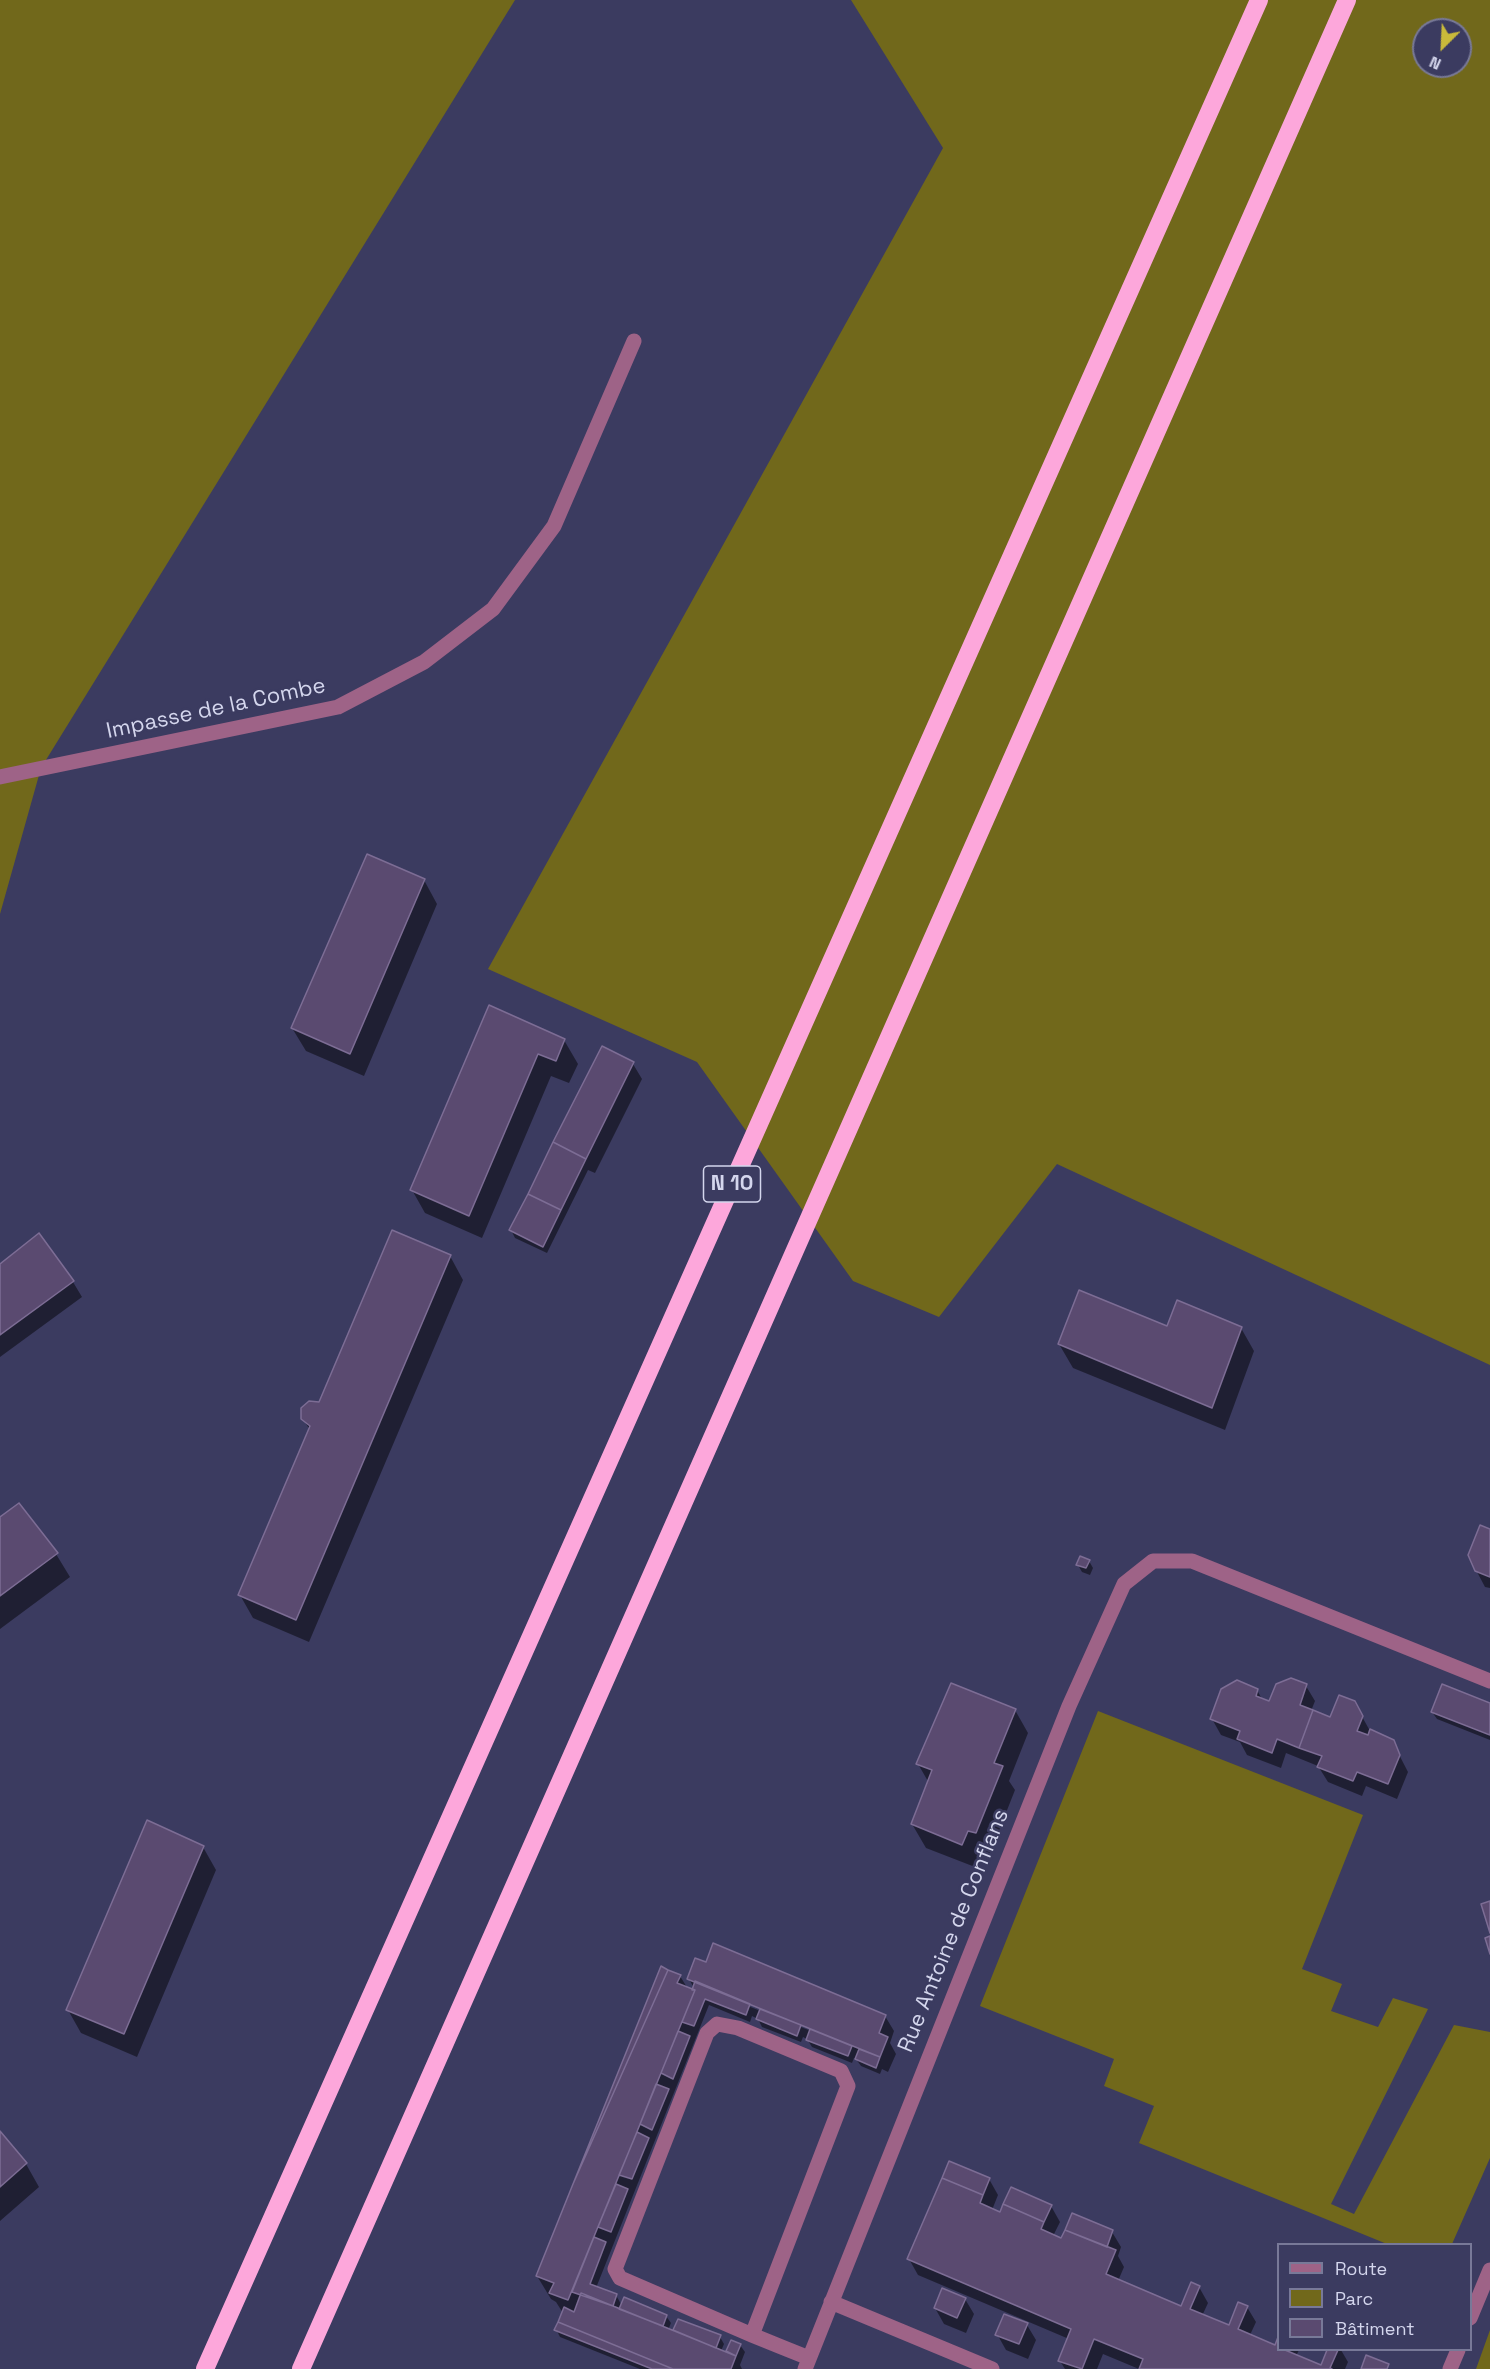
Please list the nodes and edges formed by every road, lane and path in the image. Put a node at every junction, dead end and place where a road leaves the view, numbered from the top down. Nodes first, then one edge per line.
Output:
1 (1259, 0) edge
2 (1347, 0) edge
3 (634, 341) dead end
4 (0, 777) edge
5 (1490, 1681) edge
6 (1490, 2270) edge
7 (831, 2301) junction
8 (1472, 2313) edge
9 (752, 2335) junction
10 (1457, 2351) edge
11 (807, 2363) edge
12 (205, 2369) edge
13 (301, 2369) edge
14 (992, 2369) edge
15 (1450, 2369) edge

1 - 12 highway, N 10
2 - 13 highway
3 - 4 street, Impasse de la Combe
5 - 7 street, Rue Antoine de Conflans
6 - 8 street
7 - 11 street, Rue Antoine de Conflans
7 - 14 street
9 - 9 street
9 - 11 street
10 - 15 street

